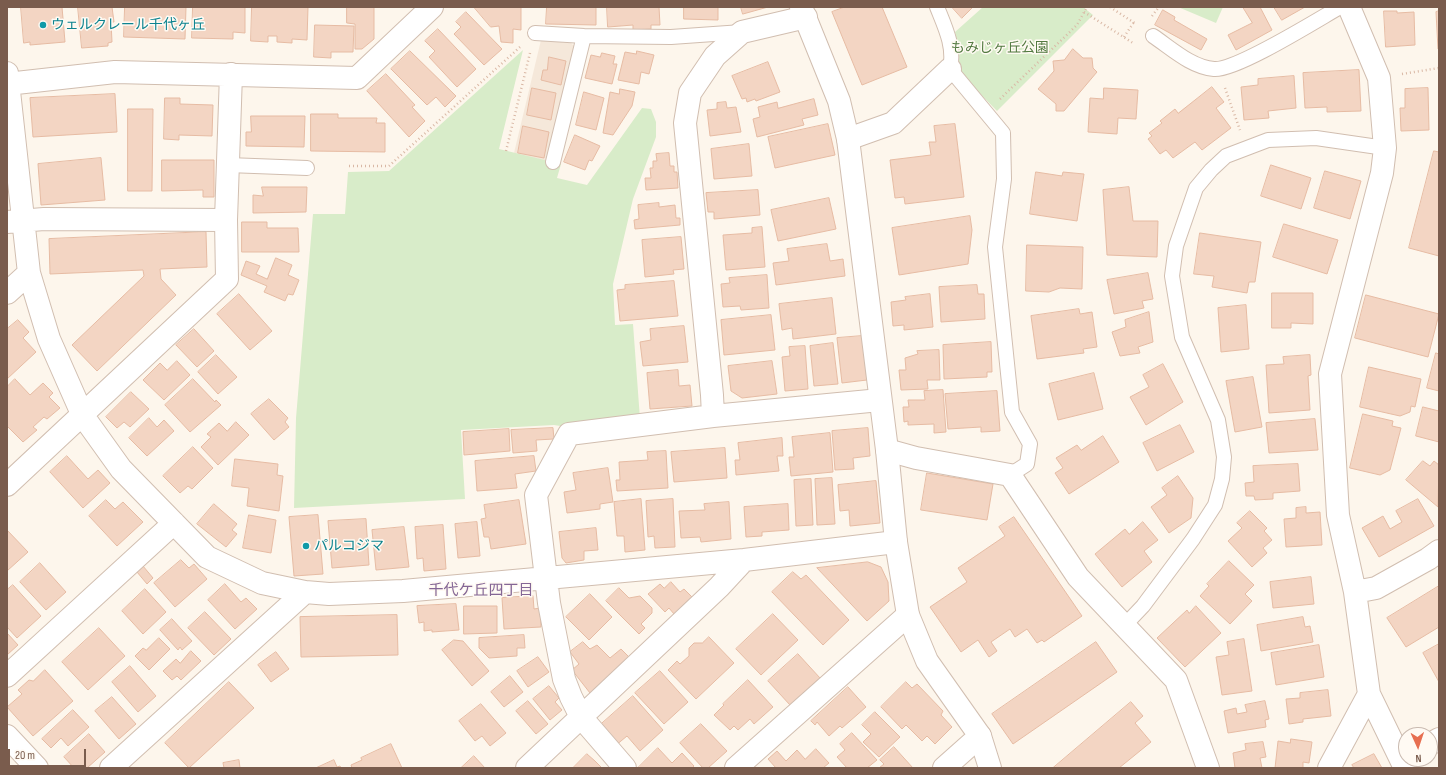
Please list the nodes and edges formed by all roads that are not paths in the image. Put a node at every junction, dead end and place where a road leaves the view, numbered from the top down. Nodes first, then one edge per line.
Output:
1 (432, 7) edge
2 (937, 7) edge
3 (1340, 7) edge
4 (1349, 7) edge
5 (804, 12) edge
6 (742, 32) junction
7 (535, 33) road end
8 (584, 36) junction
9 (1153, 36) road end
10 (950, 69) junction
11 (231, 74) junction
12 (7, 80) edge
13 (848, 139) junction
14 (1385, 148) junction
15 (553, 162) dead end
16 (228, 165) junction
17 (307, 168) dead end
18 (226, 220) junction
19 (15, 221) edge
20 (29, 273) junction
21 (7, 293) edge
22 (880, 400) junction
23 (83, 416) junction
24 (713, 416) junction
25 (887, 450) junction
26 (1010, 475) junction
27 (7, 485) edge
28 (174, 523) junction
29 (896, 542) junction
30 (1439, 551) edge
31 (744, 560) junction
32 (547, 578) junction
33 (305, 592) junction
34 (1355, 592) junction
35 (908, 615) junction
36 (1124, 626) junction
37 (7, 676) edge
38 (1369, 694) junction
39 (581, 717) junction
40 (7, 736) edge
41 (980, 736) junction
42 (1398, 750) edge
43 (37, 768) edge
44 (111, 768) edge
45 (527, 768) edge
46 (626, 768) edge
47 (736, 768) edge
48 (944, 768) edge
49 (990, 768) edge
50 (1208, 768) edge
51 (1329, 768) edge

1 - 11 street
2 - 10 lane
3 - 9 lane
4 - 14 street
5 - 6 street
5 - 13 street
6 - 8 lane
6 - 24 street
7 - 8 lane
8 - 15 lane
10 - 13 street
10 - 26 lane
11 - 12 street
11 - 16 street
12 - 19 street
13 - 22 street
14 - 34 street
14 - 36 lane
16 - 17 lane
16 - 18 street
18 - 19 street
18 - 23 street
19 - 20 street
20 - 21 street
20 - 23 street
22 - 24 street
22 - 25 street
23 - 27 street
23 - 28 street
24 - 32 street
25 - 26 street
25 - 29 street
26 - 36 street
28 - 33 street
28 - 37 street
29 - 31 street
29 - 35 street
30 - 34 street
31 - 32 street
31 - 39 street
32 - 33 street
32 - 39 street
33 - 44 street
34 - 38 street
35 - 41 street
35 - 47 street
36 - 50 street
38 - 42 street
38 - 51 street
39 - 45 street
39 - 46 street
40 - 43 street
41 - 48 street
41 - 49 street

